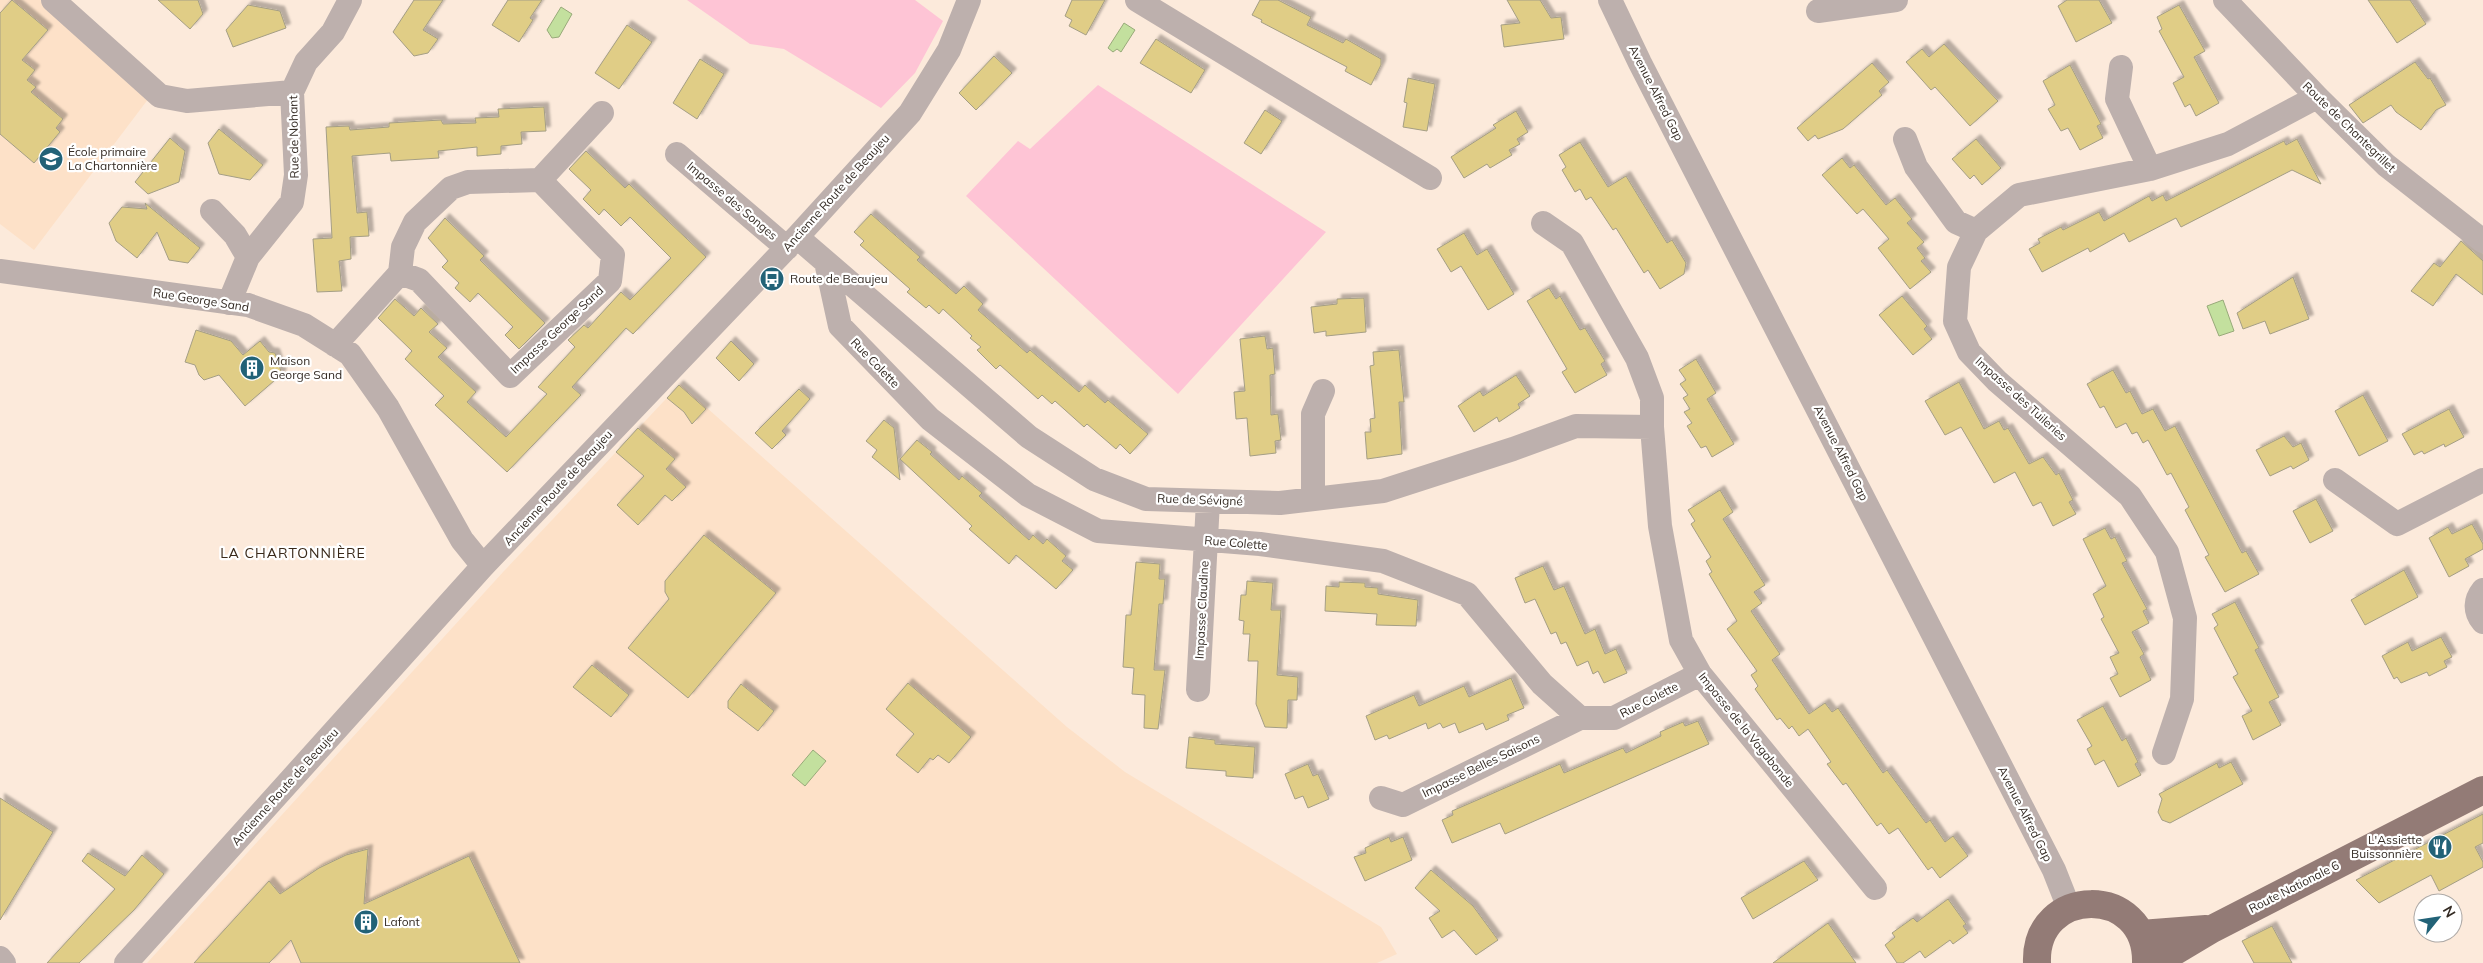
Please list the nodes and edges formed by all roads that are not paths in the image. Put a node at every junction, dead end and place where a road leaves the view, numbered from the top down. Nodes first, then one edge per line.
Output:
1 (53, 0) edge
2 (350, 0) edge
3 (969, 0) edge
4 (1136, 0) edge
5 (1610, 0) edge
6 (1896, 0) edge
7 (2225, 0) edge
8 (1818, 11) dead end
9 (2121, 67) dead end
10 (292, 92) junction
11 (2317, 97) junction
12 (602, 113) dead end
13 (1906, 139) dead end
14 (677, 154) dead end
15 (2150, 169) junction
16 (1430, 178) dead end
17 (540, 180) junction
18 (212, 211) dead end
19 (1544, 224) dead end
20 (1976, 231) junction
21 (2483, 241) edge
22 (792, 243) junction
23 (248, 257) junction
24 (826, 262) junction
25 (0, 271) edge
26 (400, 273) junction
27 (229, 303) junction
28 (335, 345) junction
29 (1323, 391) dead end
30 (1652, 426) junction
31 (2335, 480) dead end
32 (2483, 480) edge
33 (1313, 499) junction
34 (1208, 501) junction
35 (1206, 540) junction
36 (483, 566) junction
37 (2483, 590) edge
38 (2483, 622) edge
39 (1700, 674) junction
40 (1198, 690) dead end
41 (1580, 718) junction
42 (2164, 753) dead end
43 (2483, 790) edge
44 (1381, 798) dead end
45 (1875, 888) dead end
46 (2069, 908) junction
47 (2212, 929) junction
48 (2141, 934) junction
49 (0, 958) edge
50 (4, 963) edge
51 (126, 963) edge
52 (2038, 963) edge
53 (2146, 963) edge
54 (2155, 963) edge

1 - 10 street
2 - 10 street, Rue de Nohant
3 - 22 street, Ancienne Route de Beaujeu
4 - 16 street
5 - 46 street, Avenue Alfred Gap
6 - 8 street
7 - 11 street, Route de Chantegrillet
9 - 15 street
10 - 23 street, Rue de Nohant
11 - 15 street, Impasse des Tuileries
11 - 21 street, Route de Chantegrillet
12 - 17 street
13 - 20 street
14 - 22 street, Impasse des Songes
15 - 20 street, Impasse des Tuileries
17 - 26 street
17 - 26 street, Impasse George Sand
18 - 23 street
19 - 30 street, Impasse de la Vagabonde
20 - 42 street, Impasse des Tuileries
22 - 24 street, Rue de Sévigné
22 - 36 street, Ancienne Route de Beaujeu
23 - 27 street, Rue de Nohant
24 - 34 street, Rue de Sévigné
24 - 35 street, Rue Colette
25 - 27 street, Rue George Sand
26 - 28 street
27 - 28 street, Rue George Sand
28 - 36 street, Rue George Sand
29 - 33 street
30 - 33 street, Rue de Sévigné
30 - 39 street, Impasse de la Vagabonde
31 - 32 street
33 - 34 street, Rue de Sévigné
34 - 35 street, Impasse Claudine
35 - 40 street, Impasse Claudine
35 - 41 street, Rue Colette
36 - 51 street, Ancienne Route de Beaujeu
37 - 38 street
39 - 41 street, Rue Colette
39 - 45 street, Impasse de la Vagabonde
41 - 44 street, Impasse Belles Saisons
43 - 47 main road, Route Nationale 6
46 - 48 main road
46 - 52 main road
47 - 48 main road, Route Nationale 6
47 - 54 main road, Route Nationale 6
48 - 53 main road
49 - 50 street

